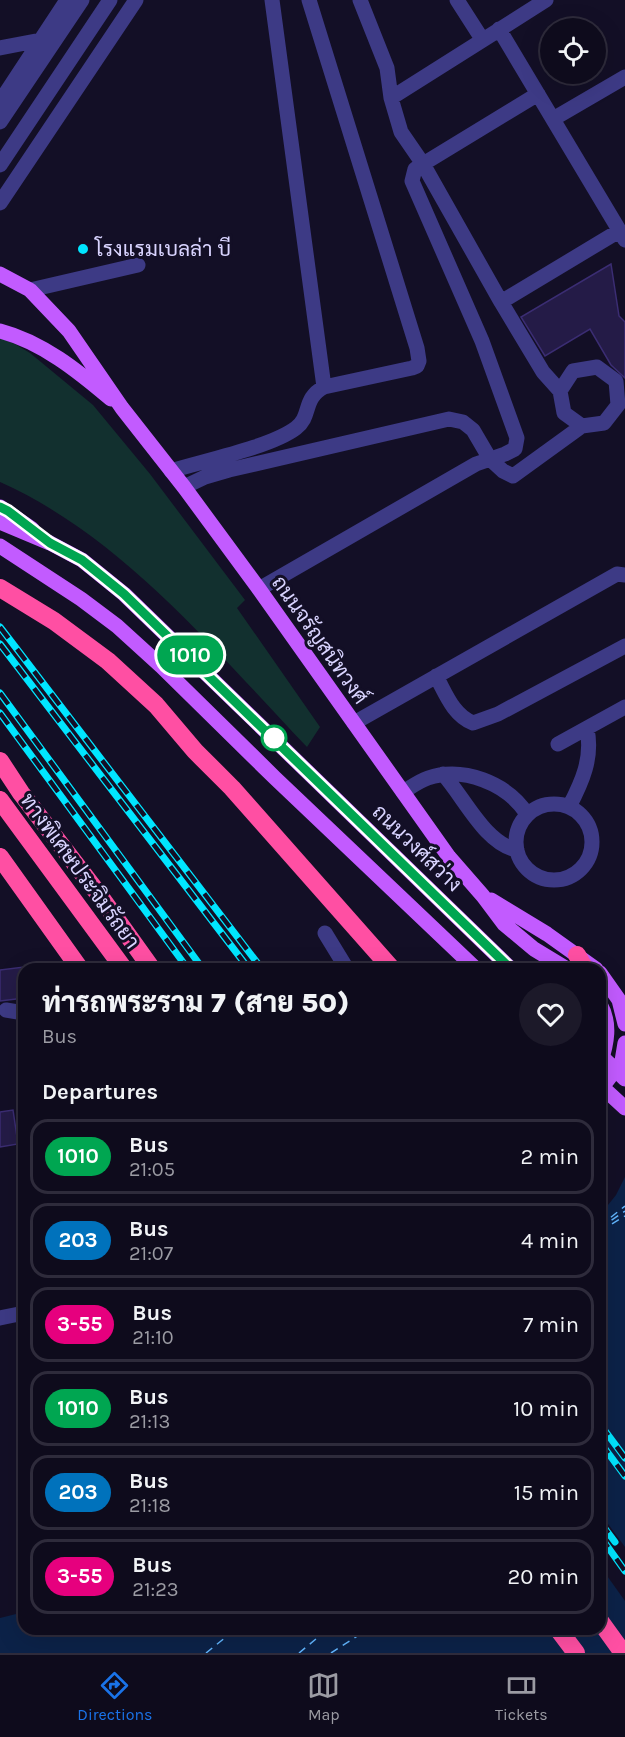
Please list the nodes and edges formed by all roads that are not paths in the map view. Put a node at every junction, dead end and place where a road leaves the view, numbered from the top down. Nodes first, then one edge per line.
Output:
1 (67, 0) edge
2 (82, 0) edge
3 (110, 0) edge
4 (136, 0) edge
5 (272, 0) edge
6 (309, 0) edge
7 (360, 0) edge
8 (457, 0) edge
9 (546, 0) edge
10 (499, 29) junction
11 (482, 39) junction
12 (41, 40) junction
13 (0, 48) edge
14 (625, 77) edge
15 (538, 94) junction
16 (391, 98) junction
17 (0, 102) edge
18 (553, 119) junction
19 (0, 122) edge
20 (423, 164) junction
21 (0, 165) edge
22 (0, 203) edge
23 (622, 236) edge
24 (138, 265) dead end
25 (0, 274) edge
26 (30, 290) junction
27 (501, 302) junction
28 (0, 332) edge
29 (324, 387) junction
30 (560, 391) junction
31 (622, 405) edge
32 (122, 408) junction
33 (582, 426) junction
34 (490, 459) junction
35 (171, 471) junction
36 (184, 487) junction
37 (0, 507) edge
38 (0, 522) edge
39 (50, 543) junction
40 (2, 548) edge
41 (625, 574) edge
42 (0, 588) edge
43 (259, 589) junction
44 (625, 646) edge
45 (436, 676) junction
46 (625, 707) edge
47 (354, 723) junction
48 (587, 729) junction
49 (558, 744) dead end
50 (0, 761) edge
51 (443, 774) junction
52 (0, 791) edge
53 (403, 792) junction
54 (0, 800) edge
55 (569, 807) junction
56 (527, 814) junction
57 (517, 850) junction
58 (0, 857) edge
59 (0, 866) edge
60 (326, 933) dead end
61 (77, 963) edge
62 (78, 963) edge
63 (118, 963) edge
64 (118, 963) edge
65 (148, 963) edge
66 (344, 963) edge
67 (387, 963) edge
68 (470, 963) edge
69 (505, 963) edge
70 (575, 963) edge
71 (606, 982) edge
72 (6, 1010) dead end
73 (18, 1012) edge
74 (606, 1019) edge
75 (625, 1024) edge
76 (606, 1043) edge
77 (625, 1043) edge
78 (606, 1061) edge
79 (625, 1079) edge
80 (606, 1082) edge
81 (606, 1091) edge
82 (625, 1108) edge
83 (18, 1314) edge
84 (0, 1318) edge
85 (606, 1629) edge
86 (562, 1635) edge
87 (576, 1653) edge
88 (623, 1653) edge

1 - 12 street
2 - 19 street
3 - 21 street
4 - 22 street
5 - 29 street
6 - 29 street
7 - 16 street
8 - 11 street
9 - 10 street
10 - 11 street
10 - 15 street
11 - 16 street
12 - 13 street
12 - 17 street
14 - 18 street
15 - 18 street
15 - 20 street
16 - 20 street
18 - 23 street
20 - 27 street
20 - 34 street
23 - 27 street
24 - 26 street
25 - 26 main road, ถนนจรัญสนิทวงศ์
26 - 32 main road, ถนนจรัญสนิทวงศ์
27 - 30 street
28 - 32 main road, ถนนจรัญสนิทวงศ์
29 - 35 street
30 - 31 street
30 - 33 street
31 - 33 street
32 - 35 main road, ถนนจรัญสนิทวงศ์
33 - 34 street
34 - 36 street
34 - 43 street
35 - 36 main road, ถนนจรัญสนิทวงศ์
36 - 43 main road, ถนนจรัญสนิทวงศ์
37 - 39 main road
38 - 39 main road
39 - 69 main road, ถนนวงศ์สว่าง
40 - 68 main road
41 - 45 street
42 - 67 highway
43 - 47 main road, ถนนจรัญสนิทวงศ์
44 - 45 street
45 - 47 street
46 - 48 street
47 - 53 main road, ถนนจรัญสนิทวงศ์
48 - 49 street
48 - 55 street
50 - 65 highway
51 - 53 street
51 - 56 street
51 - 57 street
52 - 63 main road
53 - 70 main road, ถนนจรัญสนิทวงศ์
54 - 64 highway, ทางพิเศษประจิมรัถยา, bridge
55 - 56 street
55 - 57 street
56 - 57 street
58 - 62 highway, bridge
59 - 61 main road
60 - 66 street
71 - 75 main road
72 - 73 street
74 - 76 main road
77 - 80 main road
78 - 79 main road, bridge
81 - 82 main road, bridge
83 - 84 street
85 - 88 highway
86 - 87 highway

